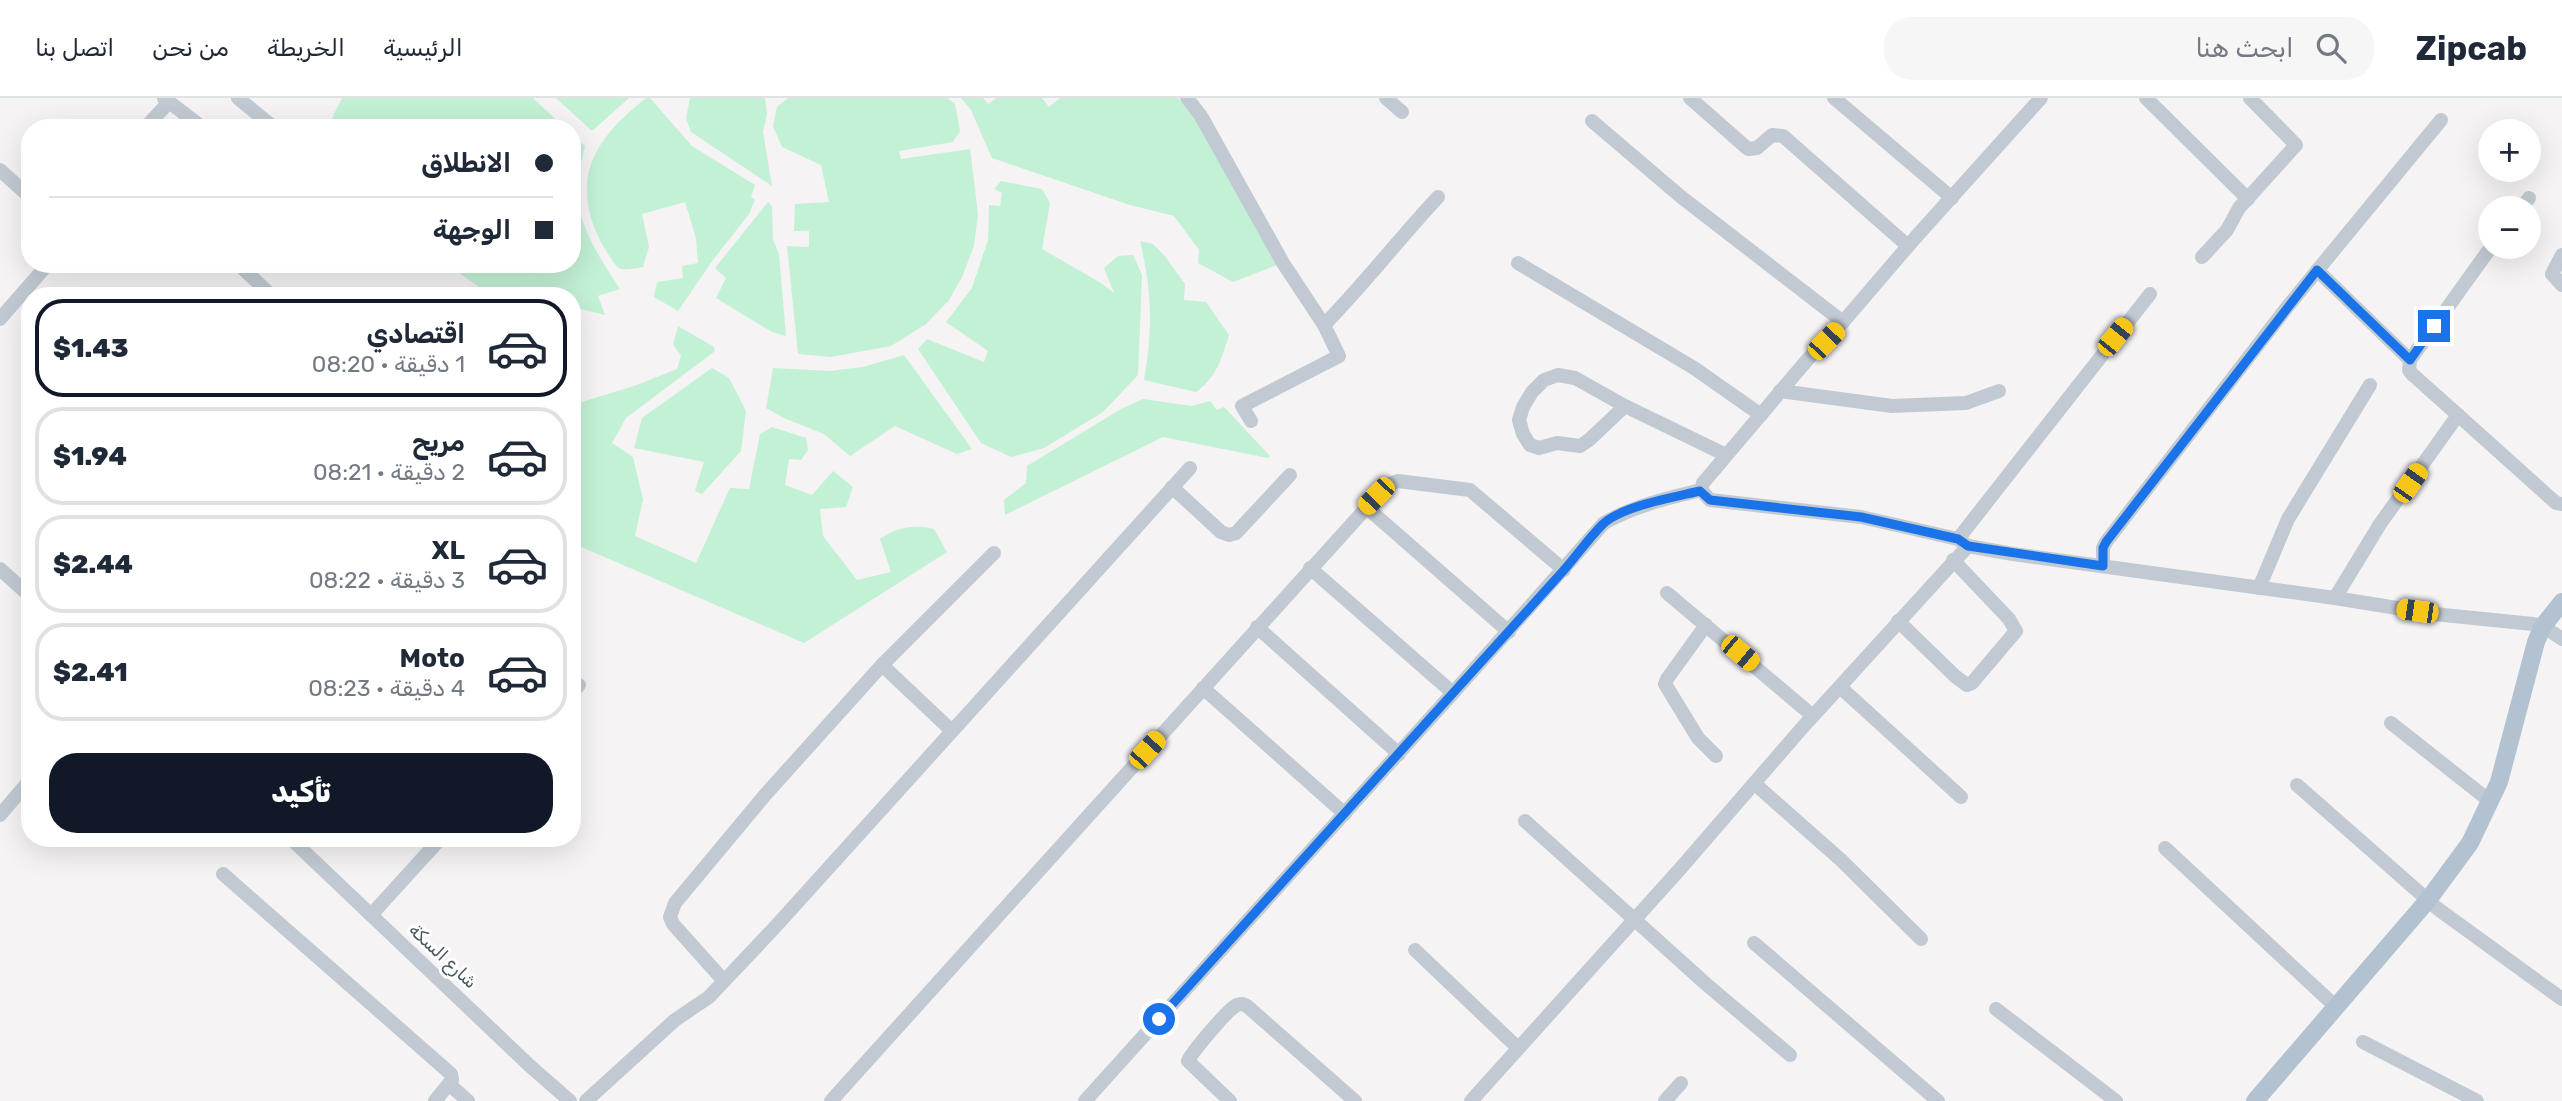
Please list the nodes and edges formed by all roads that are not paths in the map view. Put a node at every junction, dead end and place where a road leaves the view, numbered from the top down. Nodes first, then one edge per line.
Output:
1 (238, 98) edge
2 (1186, 98) edge
3 (1386, 98) edge
4 (1690, 98) edge
5 (1834, 98) edge
6 (2042, 98) edge
7 (2146, 98) edge
8 (2250, 98) edge
9 (167, 100) edge
10 (1402, 112) dead end
11 (152, 119) edge
12 (191, 119) edge
13 (263, 119) edge
14 (2441, 120) dead end
15 (1592, 121) dead end
16 (0, 170) edge
17 (21, 189) edge
18 (1438, 197) dead end
19 (1952, 198) junction
20 (2248, 200) junction
21 (1908, 246) junction
22 (2562, 255) edge
23 (2202, 257) dead end
24 (2482, 259) edge
25 (1518, 264) dead end
26 (2317, 270) junction
27 (40, 273) edge
28 (247, 273) edge
29 (2562, 285) edge
30 (28, 287) edge
31 (262, 287) edge
32 (2150, 294) dead end
33 (21, 295) edge
34 (0, 319) edge
35 (1843, 322) junction
36 (1324, 325) junction
37 (2410, 360) junction
38 (2370, 385) dead end
39 (1780, 391) junction
40 (1999, 391) dead end
41 (1625, 405) junction
42 (1761, 415) junction
43 (2458, 415) junction
44 (1251, 421) dead end
45 (1726, 455) junction
46 (1190, 468) dead end
47 (1290, 475) dead end
48 (1172, 487) junction
49 (1700, 491) junction
50 (2562, 504) edge
51 (1366, 507) junction
52 (1963, 543) junction
53 (993, 554) dead end
54 (1953, 560) junction
55 (2103, 566) junction
56 (1310, 568) junction
57 (0, 569) edge
58 (1564, 570) junction
59 (21, 588) edge
60 (2259, 588) junction
61 (1667, 593) dead end
62 (2335, 598) junction
63 (2562, 602) edge
64 (1898, 621) junction
65 (1706, 625) junction
66 (2543, 626) junction
67 (1257, 627) junction
68 (1508, 632) junction
69 (2562, 639) edge
70 (881, 665) junction
71 (1840, 687) junction
72 (1203, 688) junction
73 (1454, 694) junction
74 (1813, 716) junction
75 (2391, 723) dead end
76 (952, 732) junction
77 (1399, 754) junction
78 (1716, 756) dead end
79 (1755, 784) junction
80 (2297, 785) dead end
81 (21, 790) edge
82 (1961, 797) dead end
83 (2491, 802) junction
84 (1345, 814) junction
85 (0, 815) edge
86 (1525, 821) dead end
87 (301, 847) edge
88 (433, 847) edge
89 (2165, 848) dead end
90 (223, 874) dead end
91 (2428, 901) junction
92 (371, 915) junction
93 (1636, 918) junction
94 (1921, 939) dead end
95 (1754, 943) dead end
96 (1415, 950) dead end
97 (724, 981) junction
98 (2562, 999) edge
99 (2336, 1007) junction
100 (1996, 1009) dead end
101 (2363, 1042) dead end
102 (1518, 1048) junction
103 (1790, 1055) dead end
104 (1681, 1083) dead end
105 (450, 1085) junction
106 (435, 1101) edge
107 (468, 1101) edge
108 (570, 1101) edge
109 (586, 1101) edge
110 (831, 1101) edge
111 (1085, 1101) edge
112 (1230, 1101) edge
113 (1355, 1101) edge
114 (1471, 1101) edge
115 (1665, 1101) edge
116 (1938, 1101) edge
117 (2116, 1101) edge
118 (2255, 1101) edge
119 (2477, 1101) edge

1 - 13 street
2 - 36 street
3 - 10 street
4 - 21 street
5 - 19 street
6 - 19 street
7 - 20 street
8 - 20 street
9 - 11 street
9 - 12 street
14 - 26 street
15 - 35 street
16 - 17 street
18 - 36 street
19 - 21 street
20 - 23 street
21 - 35 street
22 - 29 street
24 - 37 street
25 - 42 street
26 - 37 street
26 - 55 street
27 - 30 street
28 - 31 street
32 - 52 street
33 - 34 street
35 - 39 street
36 - 44 street
37 - 43 street
38 - 60 street
39 - 40 street
39 - 42 street
41 - 41 street
41 - 45 street
42 - 45 street
43 - 50 street
43 - 62 street
45 - 49 street
46 - 48 street
47 - 48 street
48 - 76 street
49 - 52 street
49 - 58 street
51 - 56 street
51 - 58 street
51 - 68 street
52 - 54 street
52 - 55 street
53 - 70 street
54 - 64 street
54 - 64 street
55 - 60 street
56 - 67 street
56 - 73 street
57 - 59 street
58 - 68 street
60 - 62 street
61 - 65 street
62 - 66 street
63 - 66 main road
64 - 71 street
65 - 74 street
65 - 78 street
66 - 69 street
66 - 83 main road
67 - 72 street
67 - 77 street
68 - 73 street
70 - 76 street
70 - 97 street
71 - 74 street
71 - 82 street
72 - 84 street
72 - 110 street
73 - 77 street
74 - 79 street
75 - 83 street
76 - 97 street
77 - 84 street
79 - 93 street
79 - 94 street
80 - 91 street
81 - 85 street
83 - 91 main road
84 - 111 street
86 - 93 street
87 - 92 street, شارع السكة
88 - 92 street
89 - 99 street
90 - 105 street
91 - 98 street
91 - 99 main road
92 - 108 street, شارع السكة
93 - 102 street
93 - 103 street
95 - 116 street
96 - 102 street
97 - 109 street
99 - 118 main road
100 - 117 street
101 - 119 street
102 - 114 street
104 - 115 street
105 - 106 street
105 - 107 street
112 - 113 street

